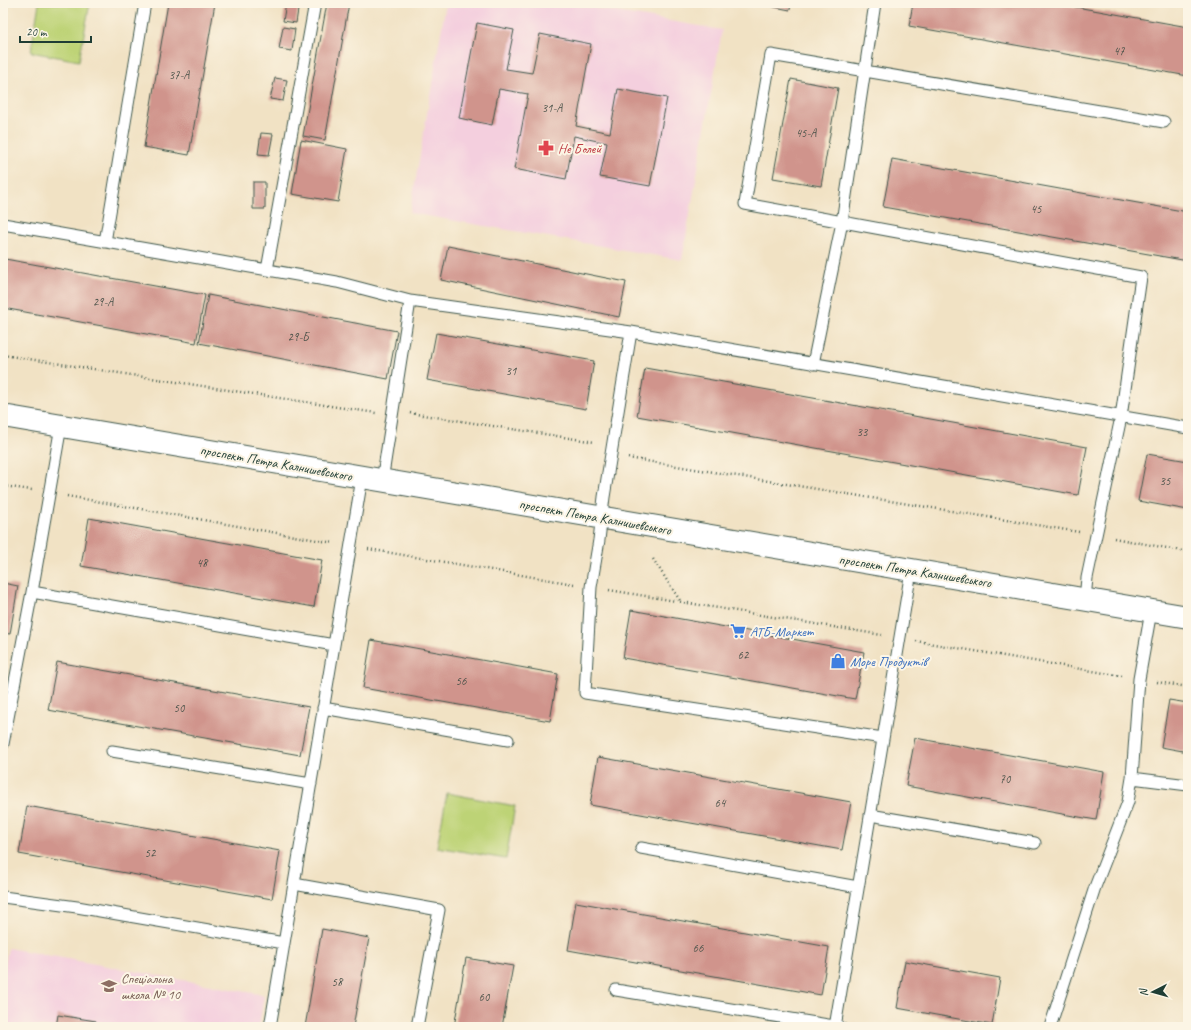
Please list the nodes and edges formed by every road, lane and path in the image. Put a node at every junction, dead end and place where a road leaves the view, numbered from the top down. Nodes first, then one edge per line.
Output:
1 (145, 3) edge
2 (315, 3) edge
3 (875, 3) edge
4 (864, 70) junction
5 (1164, 122) dead end
6 (842, 222) junction
7 (3, 224) edge
8 (105, 242) junction
9 (267, 270) junction
10 (410, 300) junction
11 (631, 332) junction
12 (3, 355) edge
13 (813, 364) junction
14 (393, 411) junction
15 (3, 416) edge
16 (1121, 417) junction
17 (61, 426) junction
18 (1188, 428) edge
19 (612, 445) junction
20 (626, 457) dead end
21 (372, 479) junction
22 (602, 518) junction
23 (1097, 535) junction
24 (1188, 552) edge
25 (653, 560) dead end
26 (911, 571) junction
27 (32, 592) junction
28 (1085, 599) junction
29 (681, 602) dead end
30 (1151, 611) junction
31 (1188, 617) edge
32 (334, 645) junction
33 (323, 708) junction
34 (883, 738) junction
35 (508, 740) dead end
36 (3, 744) edge
37 (112, 751) dead end
38 (1132, 778) junction
39 (311, 784) junction
40 (1188, 785) edge
41 (870, 815) junction
42 (1035, 843) dead end
43 (641, 848) dead end
44 (294, 884) junction
45 (858, 887) junction
46 (3, 897) edge
47 (284, 943) junction
48 (616, 990) dead end
49 (270, 1027) edge
50 (417, 1027) edge
51 (836, 1027) edge
52 (1050, 1027) edge

1 - 8 lane
2 - 9 lane
3 - 4 lane
4 - 5 lane
4 - 6 lane
4 - 6 lane
6 - 13 lane
6 - 16 lane
7 - 8 lane
8 - 9 lane
9 - 10 lane
10 - 11 lane
10 - 14 lane
11 - 13 lane
11 - 19 lane
12 - 14 path
13 - 16 lane
14 - 19 path
14 - 21 lane
15 - 17 street, проспект Петра Калнишевського
16 - 18 lane
16 - 23 lane
17 - 21 street, проспект Петра Калнишевського
17 - 27 lane
19 - 22 lane
20 - 23 path
21 - 22 street, проспект Петра Калнишевського
21 - 32 lane
22 - 26 street, проспект Петра Калнишевського
22 - 34 lane
23 - 24 path
23 - 28 lane
25 - 29 path
26 - 28 street, проспект Петра Калнишевського
26 - 34 lane
27 - 32 lane
27 - 36 lane
28 - 30 street, проспект Петра Калнишевського
30 - 31 street, проспект Петра Калнишевського
30 - 38 lane
32 - 33 lane
33 - 35 lane
33 - 39 lane
34 - 41 lane
37 - 39 lane
38 - 40 lane
38 - 52 lane
39 - 44 lane
41 - 42 lane
41 - 45 lane
43 - 45 lane
44 - 47 lane
44 - 50 lane
45 - 51 lane
46 - 47 lane
47 - 49 lane
48 - 51 lane

